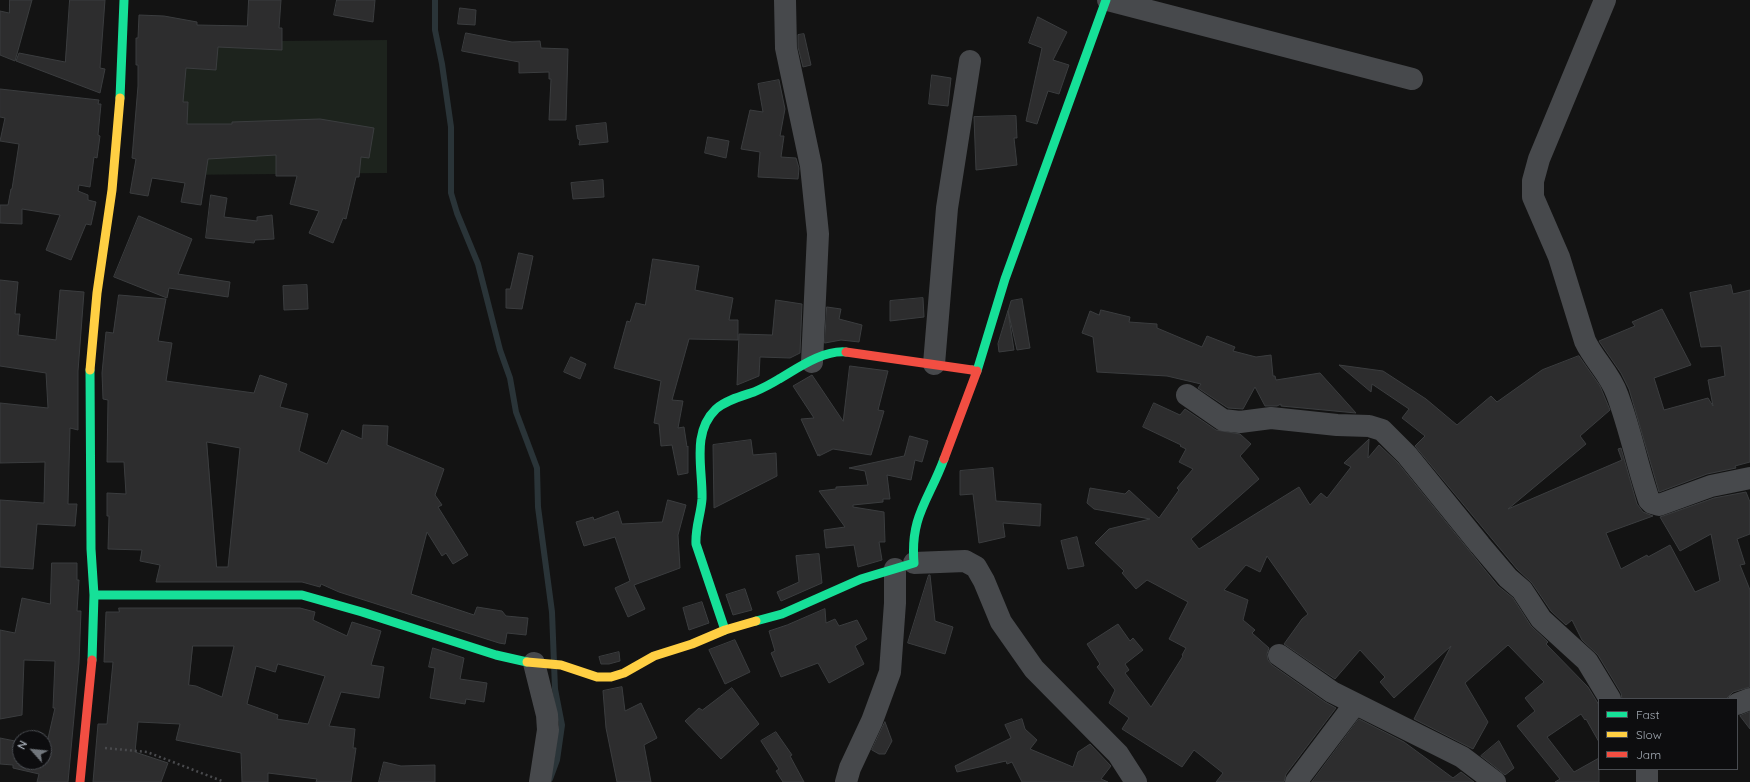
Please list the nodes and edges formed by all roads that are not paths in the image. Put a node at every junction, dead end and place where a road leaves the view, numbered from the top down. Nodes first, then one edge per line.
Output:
1 (124, 0) edge
2 (785, 0) edge
3 (1107, 0) edge
4 (1606, 0) edge
5 (970, 61) dead end
6 (1412, 79) dead end
7 (812, 362) junction
8 (934, 364) junction
9 (977, 371) junction
10 (1187, 395) dead end
11 (1750, 478) edge
12 (905, 566) junction
13 (94, 595) junction
14 (725, 630) junction
15 (1279, 655) dead end
16 (539, 664) junction
17 (1609, 698) edge
18 (1750, 699) edge
19 (1355, 704) junction
20 (1738, 704) edge
21 (1647, 770) edge
22 (80, 782) edge
23 (540, 782) edge
24 (846, 782) edge
25 (1136, 782) edge
26 (1296, 782) edge
27 (1494, 782) edge
28 (1647, 782) edge

1 - 13 street
2 - 7 street
3 - 6 street
3 - 9 street
4 - 11 street
5 - 8 street
7 - 8 street
7 - 14 street
8 - 9 street
9 - 12 street
10 - 17 street
12 - 14 street
12 - 24 street
12 - 25 street
13 - 16 street
13 - 22 street
14 - 16 street
15 - 19 street
16 - 23 street
18 - 20 street
19 - 26 street
19 - 27 street
21 - 28 street

